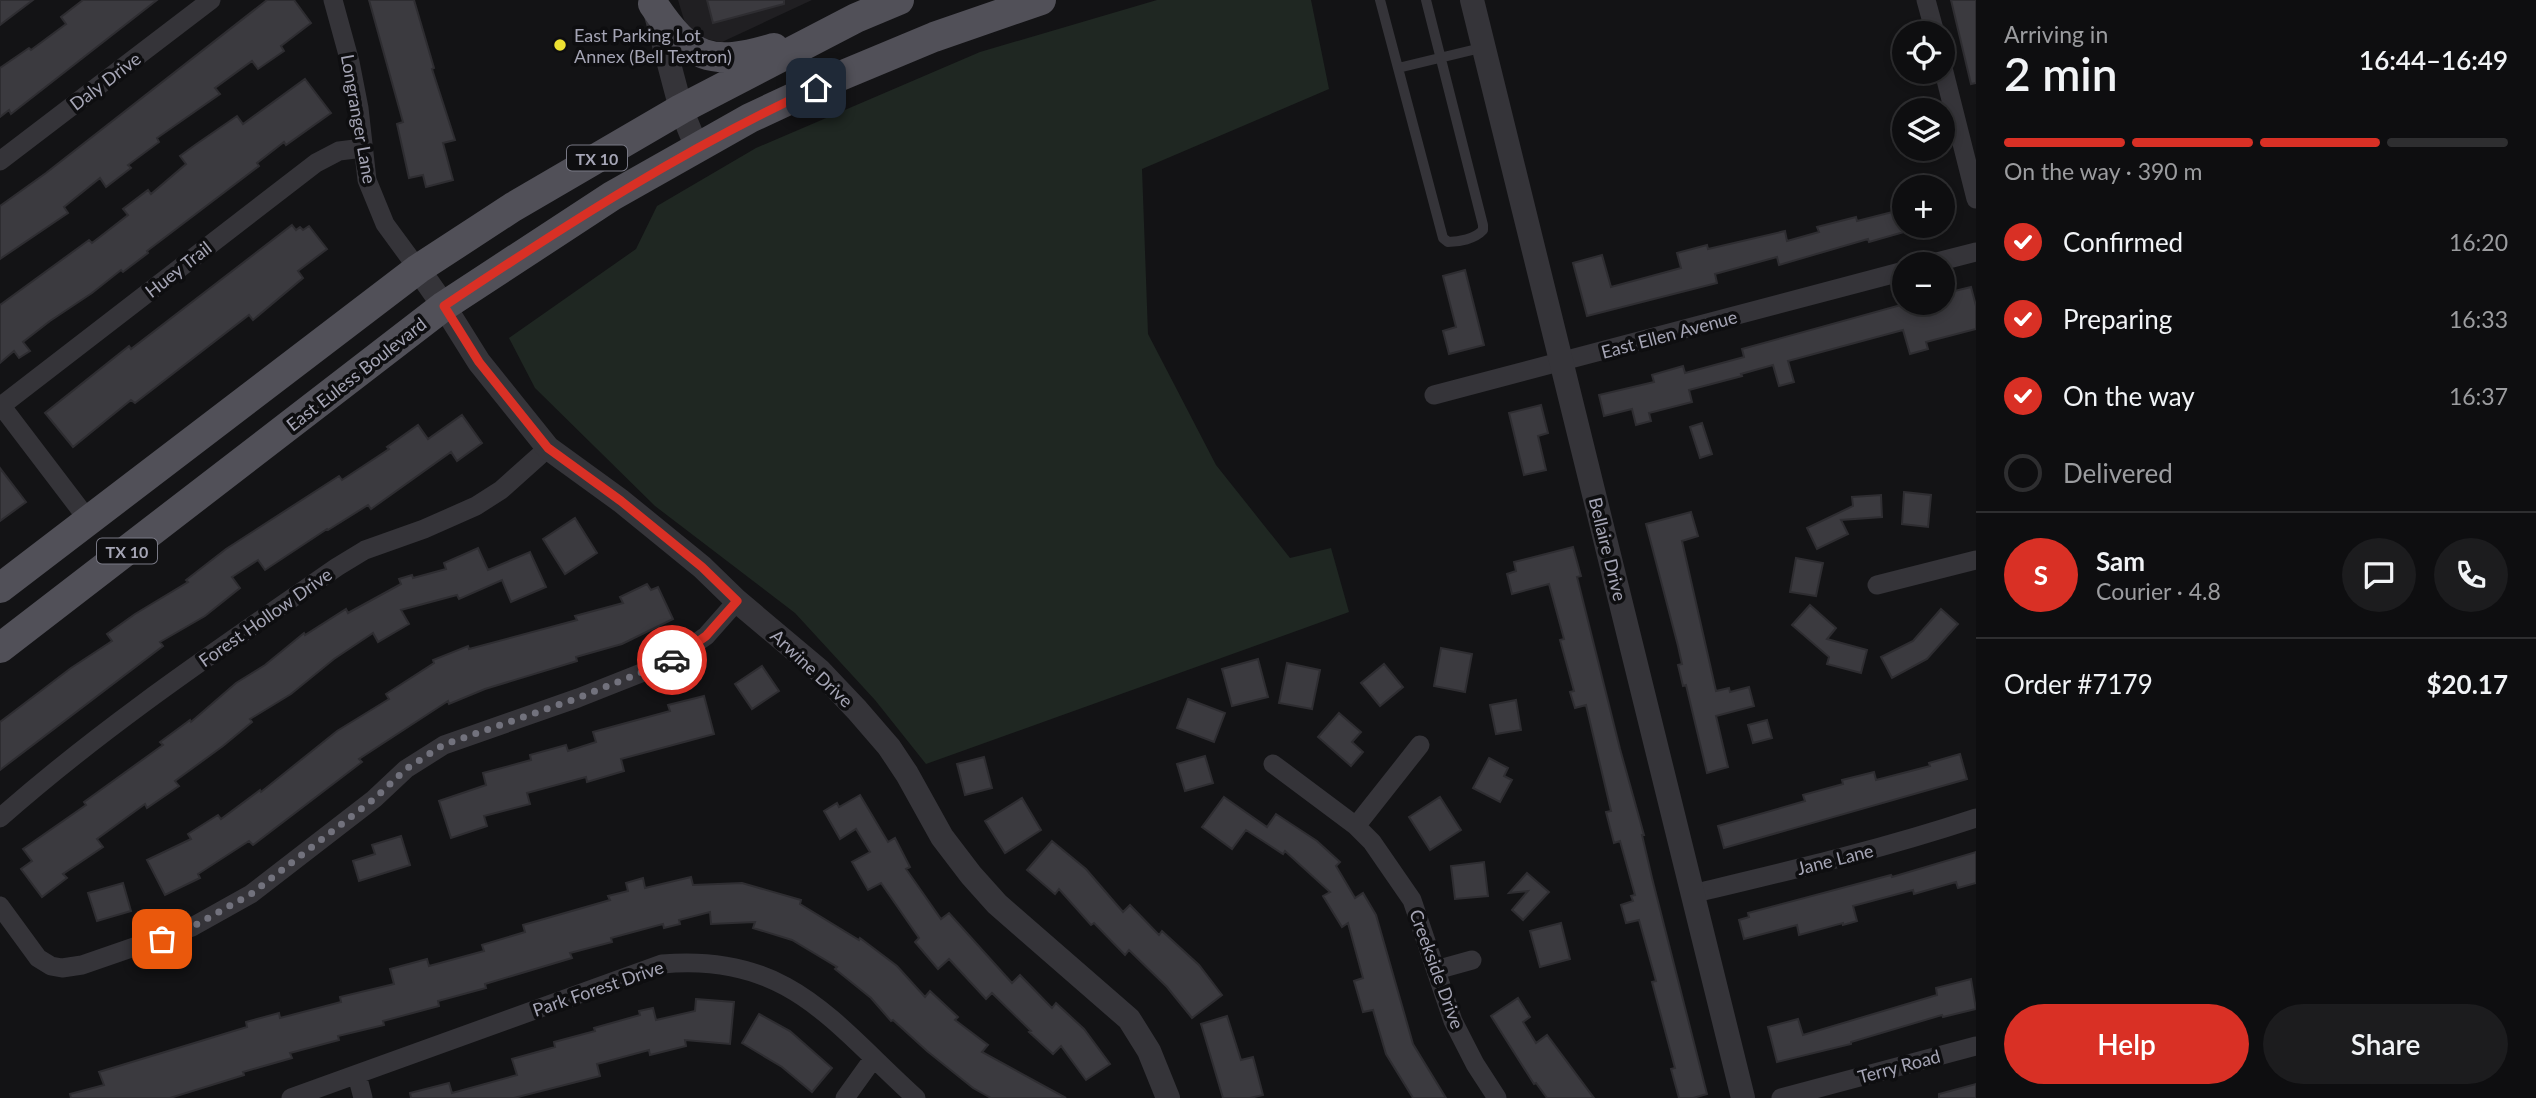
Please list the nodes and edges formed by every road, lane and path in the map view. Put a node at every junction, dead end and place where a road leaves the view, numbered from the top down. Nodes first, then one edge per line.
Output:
1 (211, 0) edge
2 (333, 0) edge
3 (899, 0) edge
4 (1041, 0) edge
5 (1380, 0) edge
6 (1426, 0) edge
7 (1472, 0) edge
8 (1926, 0) edge
9 (652, 2) edge
10 (856, 18) junction
11 (1932, 21) edge
12 (1485, 47) junction
13 (1440, 58) junction
14 (1398, 68) junction
15 (1947, 84) edge
16 (681, 109) junction
17 (363, 148) junction
18 (697, 148) junction
19 (0, 161) edge
20 (1976, 199) edge
21 (1976, 252) edge
22 (1955, 257) edge
23 (418, 269) junction
24 (1892, 274) edge
25 (444, 306) junction
26 (1562, 362) junction
27 (1434, 395) dead end
28 (1, 405) edge
29 (548, 448) junction
30 (89, 521) junction
31 (1976, 559) edge
32 (1877, 585) dead end
33 (0, 588) edge
34 (737, 601) junction
35 (0, 648) edge
36 (1420, 745) dead end
37 (1273, 764) dead end
38 (0, 818) edge
39 (1976, 818) edge
40 (1356, 826) junction
41 (1692, 894) junction
42 (0, 906) edge
43 (1472, 960) dead end
44 (1436, 970) junction
45 (1976, 1046) edge
46 (873, 1059) junction
47 (357, 1075) junction
48 (291, 1098) edge
49 (363, 1098) edge
50 (845, 1098) edge
51 (916, 1098) edge
52 (1168, 1098) edge
53 (1497, 1098) edge
54 (1743, 1098) edge
55 (1782, 1098) edge

1 - 19 street, Daly Drive
2 - 17 street, Longranger Lane
3 - 10 main road, TX 10
4 - 18 main road, East Euless Boulevard / TX 10
5 - 14 lane
6 - 13 lane
7 - 12 street, Bellaire Drive
8 - 11 street
9 - 10 main road
9 - 16 street
10 - 16 main road, TX 10
12 - 13 lane
12 - 26 street, Bellaire Drive
13 - 14 lane
13 - 14 lane
15 - 20 street
16 - 18 street
16 - 23 main road, TX 10
17 - 23 street, Longranger Lane
17 - 28 street, Huey Trail
18 - 25 main road, East Euless Boulevard / TX 10
21 - 22 street
23 - 25 street, Arwine Drive
23 - 30 main road, TX 10
24 - 26 street, East Ellen Avenue
25 - 29 street, Arwine Drive
25 - 35 main road, East Euless Boulevard / TX 10
26 - 27 street, East Ellen Avenue
26 - 41 street, Bellaire Drive
28 - 30 street
29 - 34 street, Arwine Drive
29 - 38 street, Forest Hollow Drive
30 - 33 main road, TX 10
31 - 32 street
34 - 42 street
34 - 52 street, Arwine Drive
36 - 40 street
37 - 40 street, Creekside Drive
39 - 41 street, Jane Lane
40 - 44 street, Creekside Drive
41 - 54 street, Bellaire Drive
43 - 44 street
44 - 53 street, Creekside Drive
45 - 55 street, Terry Road
46 - 47 street, Park Forest Drive
46 - 50 street
46 - 51 street, Park Forest Drive
47 - 48 street, Park Forest Drive
47 - 49 street

